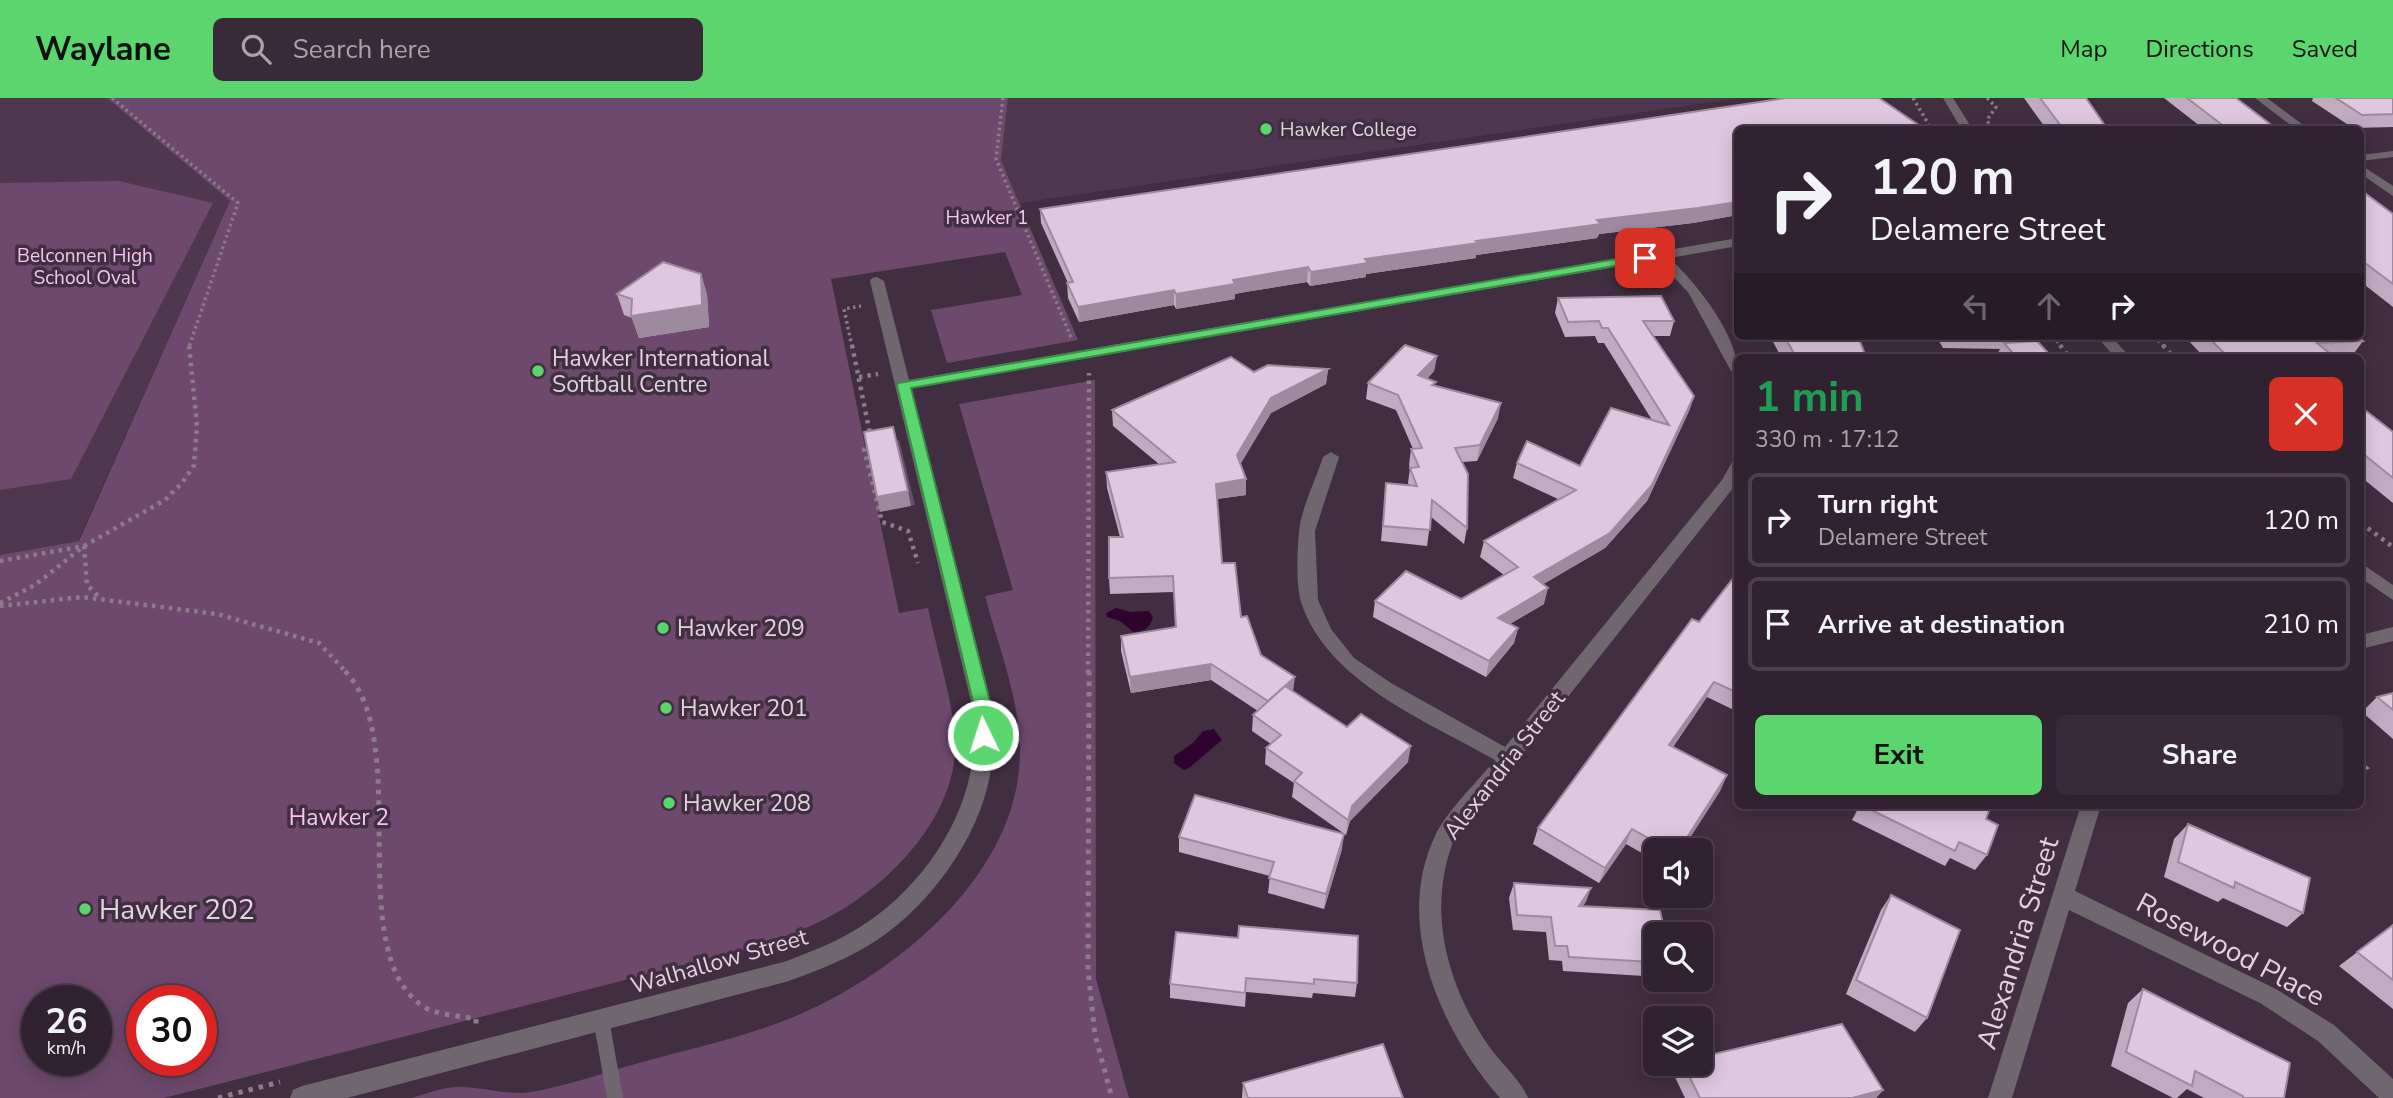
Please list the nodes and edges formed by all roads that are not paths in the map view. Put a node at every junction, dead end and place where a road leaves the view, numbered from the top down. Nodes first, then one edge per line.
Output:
1 (1948, 98) edge
2 (2260, 98) edge
3 (1966, 126) edge
4 (2299, 126) edge
5 (2393, 154) edge
6 (2364, 158) edge
7 (2364, 171) edge
8 (2393, 192) edge
9 (1734, 243) edge
10 (1660, 255) junction
11 (877, 281) dead end
12 (2107, 340) edge
13 (2120, 354) edge
14 (1734, 364) edge
15 (903, 386) junction
16 (1331, 457) dead end
17 (1734, 473) edge
18 (2364, 571) edge
19 (2393, 594) edge
20 (2393, 634) edge
21 (2364, 641) edge
22 (1507, 758) junction
23 (2090, 809) edge
24 (2063, 896) junction
25 (601, 1019) junction
26 (2393, 1095) edge
27 (302, 1098) edge
28 (615, 1098) edge
29 (1516, 1098) edge
30 (2000, 1098) edge

1 - 3 street
2 - 4 street
5 - 6 street
7 - 8 street
9 - 10 street
10 - 14 street
10 - 15 street
11 - 15 street, Walhallow Street
12 - 13 street
15 - 25 street, Walhallow Street
16 - 22 street
17 - 22 street, Alexandria Street
18 - 19 street
20 - 21 street
22 - 29 street, Alexandria Street
23 - 24 street, Alexandria Street
24 - 26 street, Rosewood Place
24 - 30 street, Alexandria Street
25 - 27 street, Walhallow Street
25 - 28 lane

